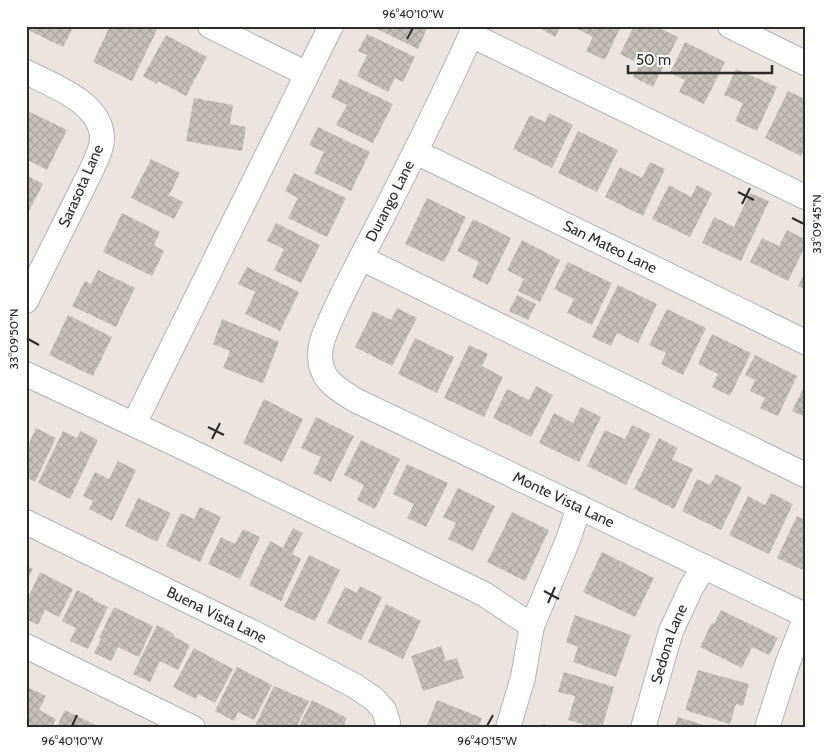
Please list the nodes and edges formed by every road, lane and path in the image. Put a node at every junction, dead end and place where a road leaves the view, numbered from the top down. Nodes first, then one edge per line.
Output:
1 (210, 26) edge
2 (331, 26) edge
3 (730, 26) edge
4 (473, 31) edge
5 (805, 63) edge
6 (26, 72) edge
7 (307, 74) junction
8 (416, 152) junction
9 (805, 197) edge
10 (361, 258) junction
11 (26, 301) edge
12 (805, 342) edge
13 (26, 374) edge
14 (326, 379) joint
15 (134, 424) junction
16 (805, 475) edge
17 (579, 507) junction
18 (26, 522) edge
19 (704, 567) junction
20 (805, 615) edge
21 (805, 618) edge
22 (532, 626) junction
23 (26, 646) edge
24 (193, 728) edge
25 (388, 728) edge
26 (508, 728) edge
27 (643, 728) edge
28 (767, 728) edge

1 - 7 street
2 - 7 street
3 - 5 street
4 - 8 street, Durango Lane
4 - 9 street
6 - 11 street, Sarasota Lane
7 - 15 street
8 - 10 street, Durango Lane
8 - 12 street, San Mateo Lane
10 - 14 street, Durango Lane
10 - 16 street
13 - 15 street
14 - 17 street, Monte Vista Lane
15 - 22 street
17 - 19 street, Monte Vista Lane
17 - 22 street
18 - 25 street, Buena Vista Lane
19 - 20 street, Monte Vista Lane
19 - 27 street, Sedona Lane
21 - 28 street
22 - 26 street
23 - 24 street

